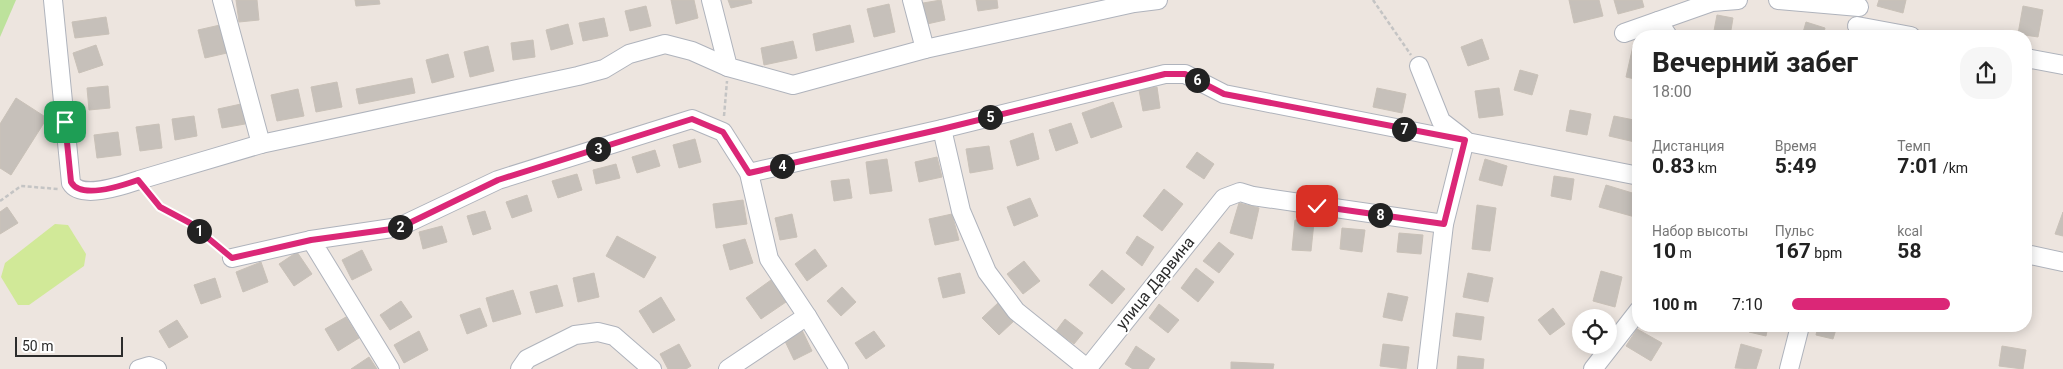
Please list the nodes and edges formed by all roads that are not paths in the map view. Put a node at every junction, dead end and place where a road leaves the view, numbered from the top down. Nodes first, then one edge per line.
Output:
1 (53, 0) edge
2 (222, 0) edge
3 (711, 0) edge
4 (912, 0) edge
5 (1158, 0) edge
6 (1738, 0) edge
7 (1778, 0) edge
8 (1860, 4) edge
9 (1658, 21) junction
10 (1632, 30) edge
11 (1632, 30) edge
12 (1664, 30) edge
13 (1856, 30) edge
14 (1624, 33) dead end
15 (925, 48) junction
16 (2032, 59) edge
17 (2063, 64) edge
18 (1419, 66) road end
19 (728, 67) junction
20 (942, 129) junction
21 (1465, 140) junction
22 (261, 144) junction
23 (749, 173) junction
24 (1632, 175) edge
25 (1444, 224) junction
26 (311, 240) junction
27 (2032, 255) edge
28 (232, 258) road end
29 (2063, 262) edge
30 (807, 316) junction
31 (1632, 319) edge
32 (1798, 332) edge
33 (390, 369) edge
34 (520, 369) edge
35 (652, 369) edge
36 (728, 369) edge
37 (838, 369) edge
38 (1088, 369) edge
39 (1427, 369) edge
40 (1593, 369) edge
41 (1789, 369) edge

1 - 22 street
2 - 22 street
3 - 19 street
4 - 15 street
5 - 15 street
6 - 9 street
7 - 8 street
8 - 13 street
9 - 10 street
9 - 12 street
11 - 14 street
15 - 19 street
16 - 17 street
18 - 21 street
19 - 22 street
20 - 21 street
20 - 23 street
20 - 38 street
21 - 24 street
21 - 25 street
23 - 26 street
23 - 30 street
25 - 38 street, улица Дарвина
25 - 39 street
26 - 28 street
26 - 33 street
27 - 29 street
30 - 36 street
30 - 37 street
31 - 40 street
32 - 41 street
34 - 35 street

